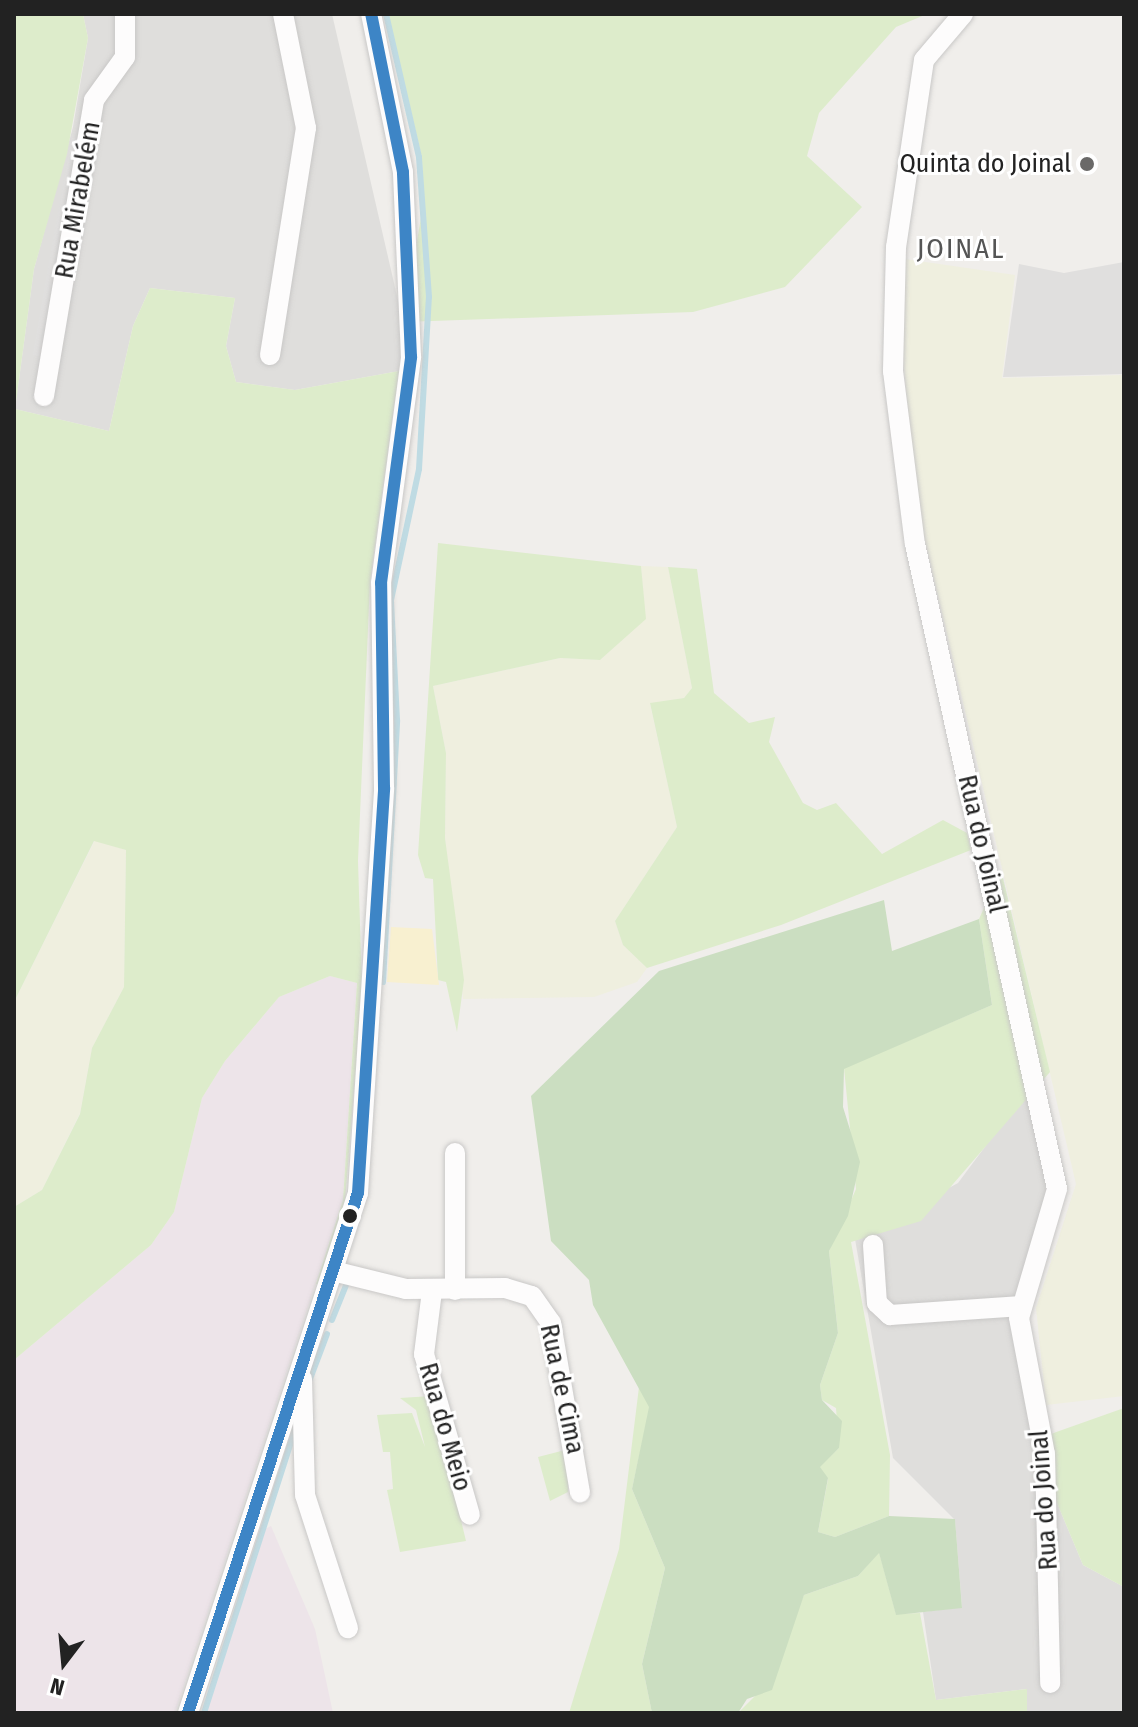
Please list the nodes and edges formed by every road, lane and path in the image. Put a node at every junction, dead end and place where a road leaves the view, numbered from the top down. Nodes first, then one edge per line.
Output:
1 (125, 14) edge
2 (283, 14) edge
3 (371, 14) edge
4 (963, 14) edge
5 (270, 355) dead end
6 (44, 396) dead end
7 (455, 1153) dead end
8 (873, 1245) dead end
9 (337, 1272) junction
10 (455, 1290) junction
11 (432, 1291) junction
12 (1022, 1306) junction
13 (301, 1371) junction
14 (580, 1493) dead end
15 (470, 1515) dead end
16 (348, 1628) dead end
17 (1050, 1683) dead end
18 (188, 1713) edge

1 - 6 street, Rua Mirabelém
2 - 5 street
3 - 9 street
4 - 12 street, Rua do Joinal
7 - 10 street
8 - 12 street
9 - 11 street, Rua de Cima
9 - 13 street
10 - 11 street, Rua de Cima
10 - 14 street, Rua de Cima
11 - 15 street, Rua do Meio
12 - 17 street, Rua do Joinal
13 - 16 street
13 - 18 street

